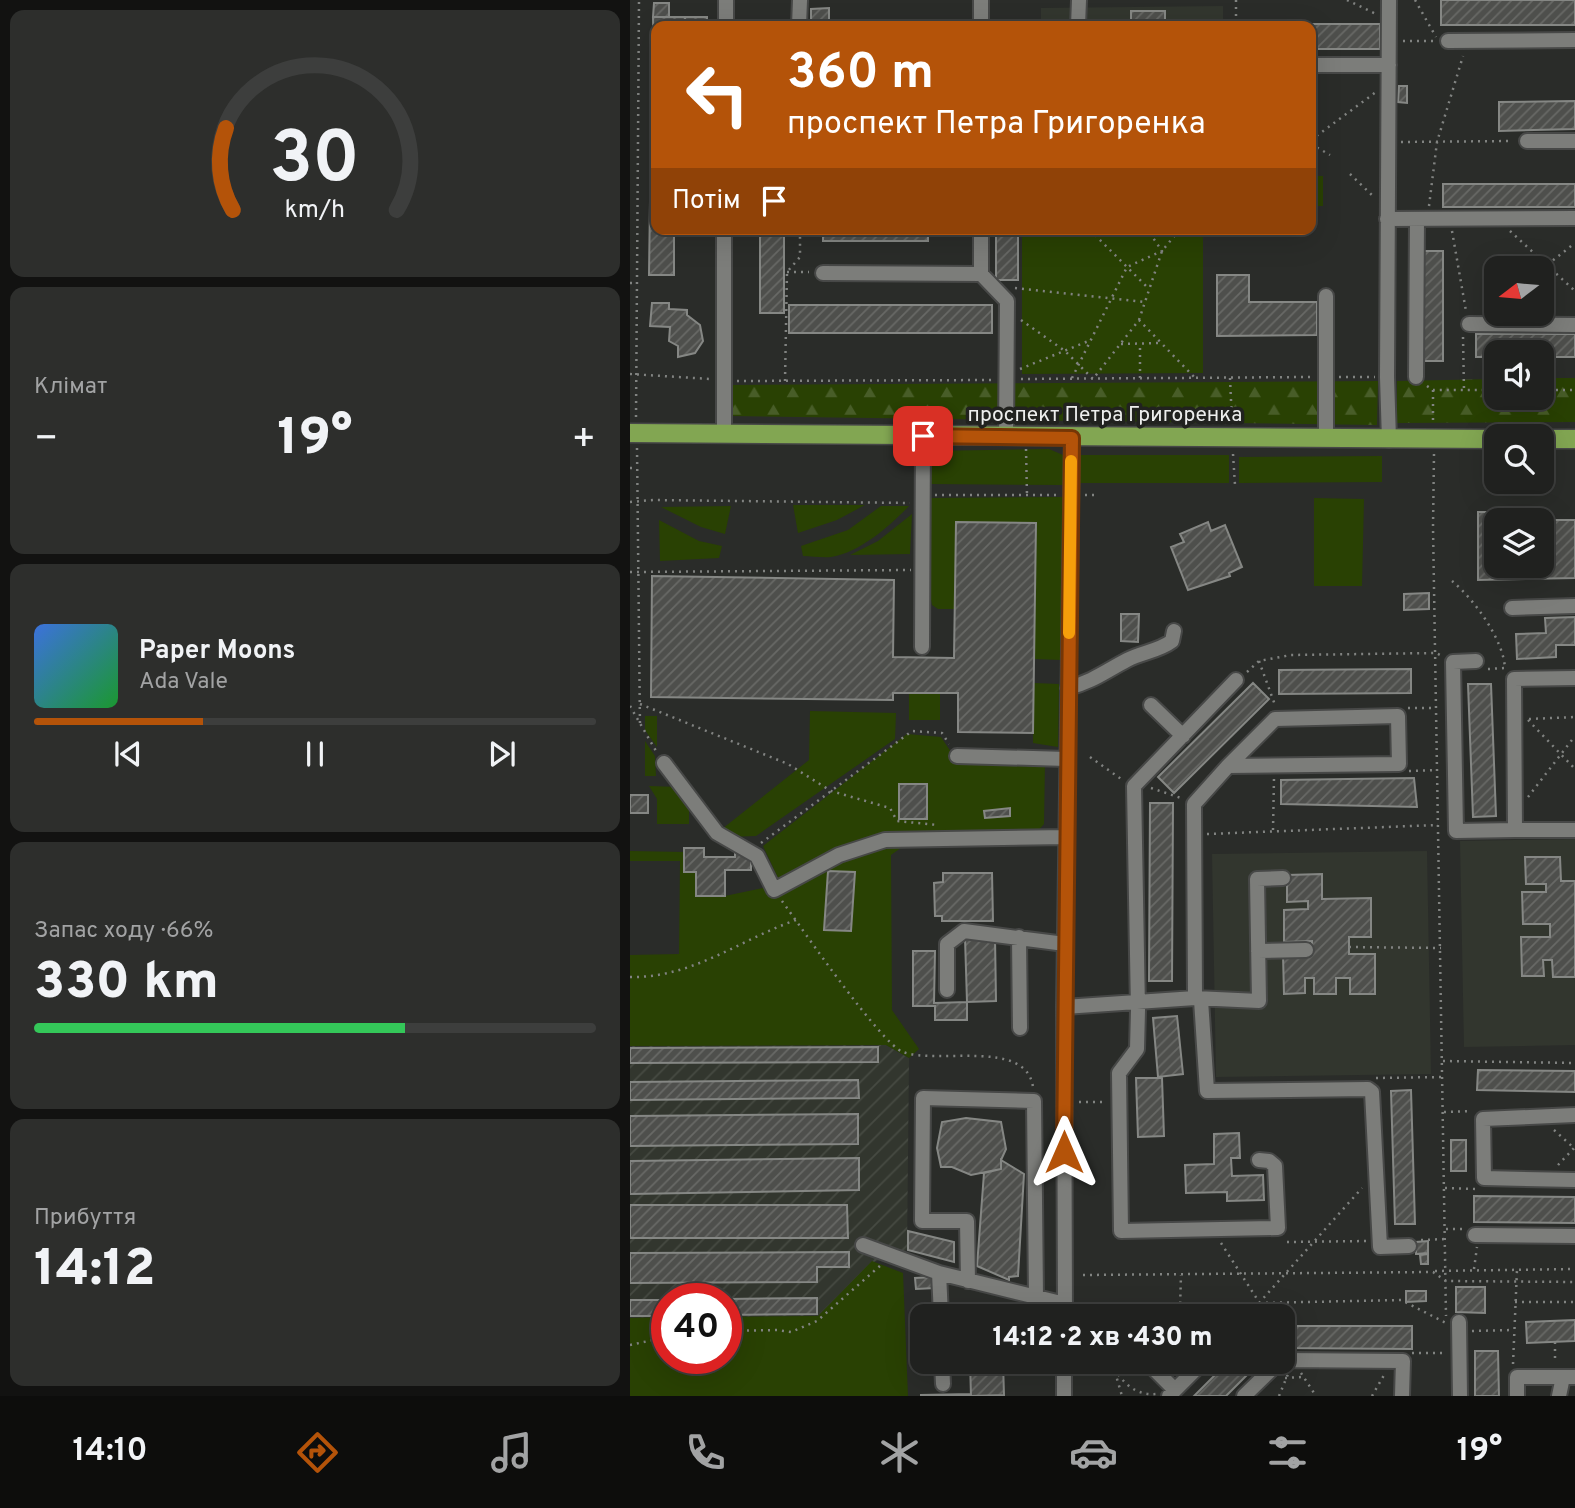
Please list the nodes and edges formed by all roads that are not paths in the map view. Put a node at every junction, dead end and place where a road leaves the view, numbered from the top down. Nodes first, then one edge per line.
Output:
1 (726, 0) edge
2 (800, 0) edge
3 (981, 0) edge
4 (1079, 0) edge
5 (1389, 0) edge
6 (726, 21) edge
7 (799, 21) edge
8 (981, 21) edge
9 (1079, 21) edge
10 (1575, 40) edge
11 (1448, 41) dead end
12 (1316, 65) edge
13 (1389, 65) junction
14 (1527, 141) road end
15 (1575, 141) edge
16 (1387, 215) junction
17 (1575, 218) edge
18 (1422, 220) junction
19 (724, 235) edge
20 (981, 235) edge
21 (823, 272) road end
22 (981, 274) junction
23 (1325, 296) dead end
24 (1469, 324) road end
25 (1575, 325) edge
26 (1416, 377) road end
27 (633, 433) edge
28 (724, 435) junction
29 (923, 436) junction
30 (1006, 437) junction
31 (1072, 438) junction
32 (1326, 439) junction
33 (1484, 439) edge
34 (1554, 439) edge
35 (1575, 439) edge
36 (1389, 440) junction
37 (1575, 606) edge
38 (1512, 608) dead end
39 (1174, 631) dead end
40 (922, 647) dead end
41 (1476, 661) dead end
42 (1575, 678) edge
43 (1236, 680) road end
44 (1068, 688) junction
45 (1151, 705) dead end
46 (1183, 736) junction
47 (957, 756) road end
48 (1067, 759) junction
49 (664, 763) road end
50 (1228, 766) junction
51 (1575, 830) edge
52 (1515, 831) junction
53 (1066, 837) junction
54 (1283, 878) dead end
55 (1019, 937) junction
56 (1065, 944) junction
57 (1306, 950) dead end
58 (1258, 951) junction
59 (947, 990) dead end
60 (1198, 999) junction
61 (1138, 1002) junction
62 (1064, 1007) junction
63 (1020, 1028) dead end
64 (1575, 1115) edge
65 (1259, 1160) dead end
66 (1575, 1180) edge
67 (1475, 1235) dead end
68 (1575, 1236) edge
69 (1410, 1243) road end
70 (863, 1245) dead end
71 (939, 1273) junction
72 (968, 1281) junction
73 (1036, 1297) junction
74 (940, 1304) edge
75 (1052, 1304) edge
76 (1065, 1304) edge
77 (1453, 1323) road end
78 (1295, 1363) edge
79 (943, 1374) edge
80 (1064, 1374) edge
81 (1155, 1374) edge
82 (1189, 1374) edge
83 (1271, 1374) edge
84 (1564, 1377) edge
85 (943, 1384) dead end
86 (1168, 1393) edge
87 (1064, 1396) edge
88 (1244, 1396) edge
89 (1402, 1396) edge
90 (1460, 1396) edge
91 (1517, 1396) edge
92 (1559, 1396) edge

1 - 6 street
2 - 7 street
3 - 8 street
4 - 9 street
5 - 13 street
10 - 11 street
12 - 13 street
13 - 16 street
14 - 15 street
16 - 18 street
16 - 36 street
17 - 18 street
18 - 26 street
19 - 28 street
20 - 22 street
21 - 22 street
22 - 30 street
23 - 32 street
24 - 25 street
27 - 28 main road, проспект Петра Григоренка
28 - 29 main road, проспект Петра Григоренка
29 - 30 main road, проспект Петра Григоренка
29 - 40 street
30 - 31 main road, проспект Петра Григоренка
31 - 32 main road, проспект Петра Григоренка
31 - 44 street
32 - 36 main road, проспект Петра Григоренка
33 - 36 main road, проспект Петра Григоренка
34 - 35 main road
37 - 38 street
39 - 44 street
41 - 52 street
42 - 52 street
43 - 46 street
44 - 48 street
45 - 46 street
46 - 61 street
47 - 48 street
48 - 53 street
49 - 53 street
50 - 50 street
50 - 60 street
51 - 52 street
53 - 56 street
54 - 58 street
55 - 56 street
55 - 59 street
55 - 63 street
56 - 62 street
57 - 58 street
58 - 60 street
60 - 61 street
60 - 69 street
61 - 62 street
61 - 65 street
62 - 76 street
64 - 66 street
67 - 68 street
70 - 71 street
71 - 72 street
71 - 74 street
72 - 73 street
72 - 73 street
73 - 75 street
77 - 90 street
78 - 89 street
79 - 85 street
80 - 87 street
81 - 86 street
82 - 86 street
83 - 88 street
84 - 91 street
84 - 92 street

